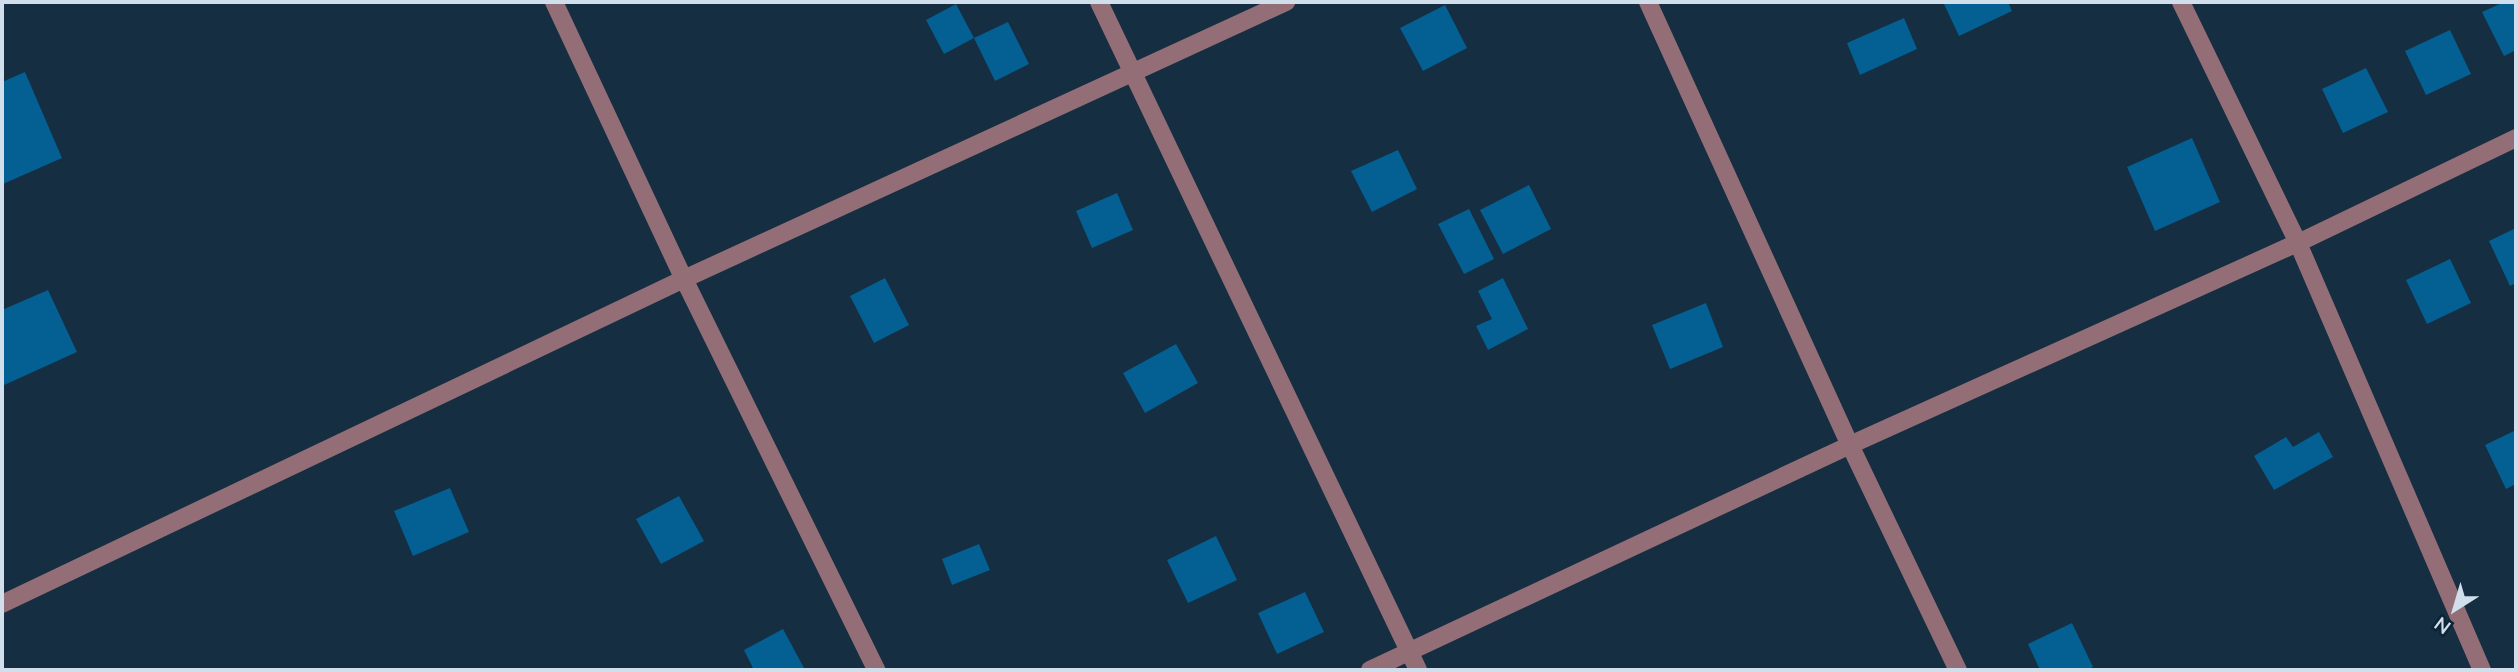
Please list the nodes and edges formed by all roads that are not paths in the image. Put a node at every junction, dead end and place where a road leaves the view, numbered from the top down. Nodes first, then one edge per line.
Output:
1 (554, 2) edge
2 (1099, 2) edge
3 (1286, 2) edge
4 (1648, 2) edge
5 (2181, 2) edge
6 (1131, 71) junction
7 (2516, 138) edge
8 (2298, 243) junction
9 (684, 279) junction
10 (1850, 445) junction
11 (2, 604) edge
12 (1409, 652) junction
13 (876, 670) edge
14 (1370, 670) edge
15 (1418, 670) edge
16 (1958, 670) edge
17 (2482, 670) edge

1 - 9 street
2 - 6 street
3 - 6 street
4 - 10 street
5 - 8 street
6 - 9 street
6 - 12 street
7 - 8 street
8 - 10 street
8 - 17 street
9 - 11 street
9 - 13 street
10 - 12 street
10 - 16 street
12 - 14 street
12 - 15 street

